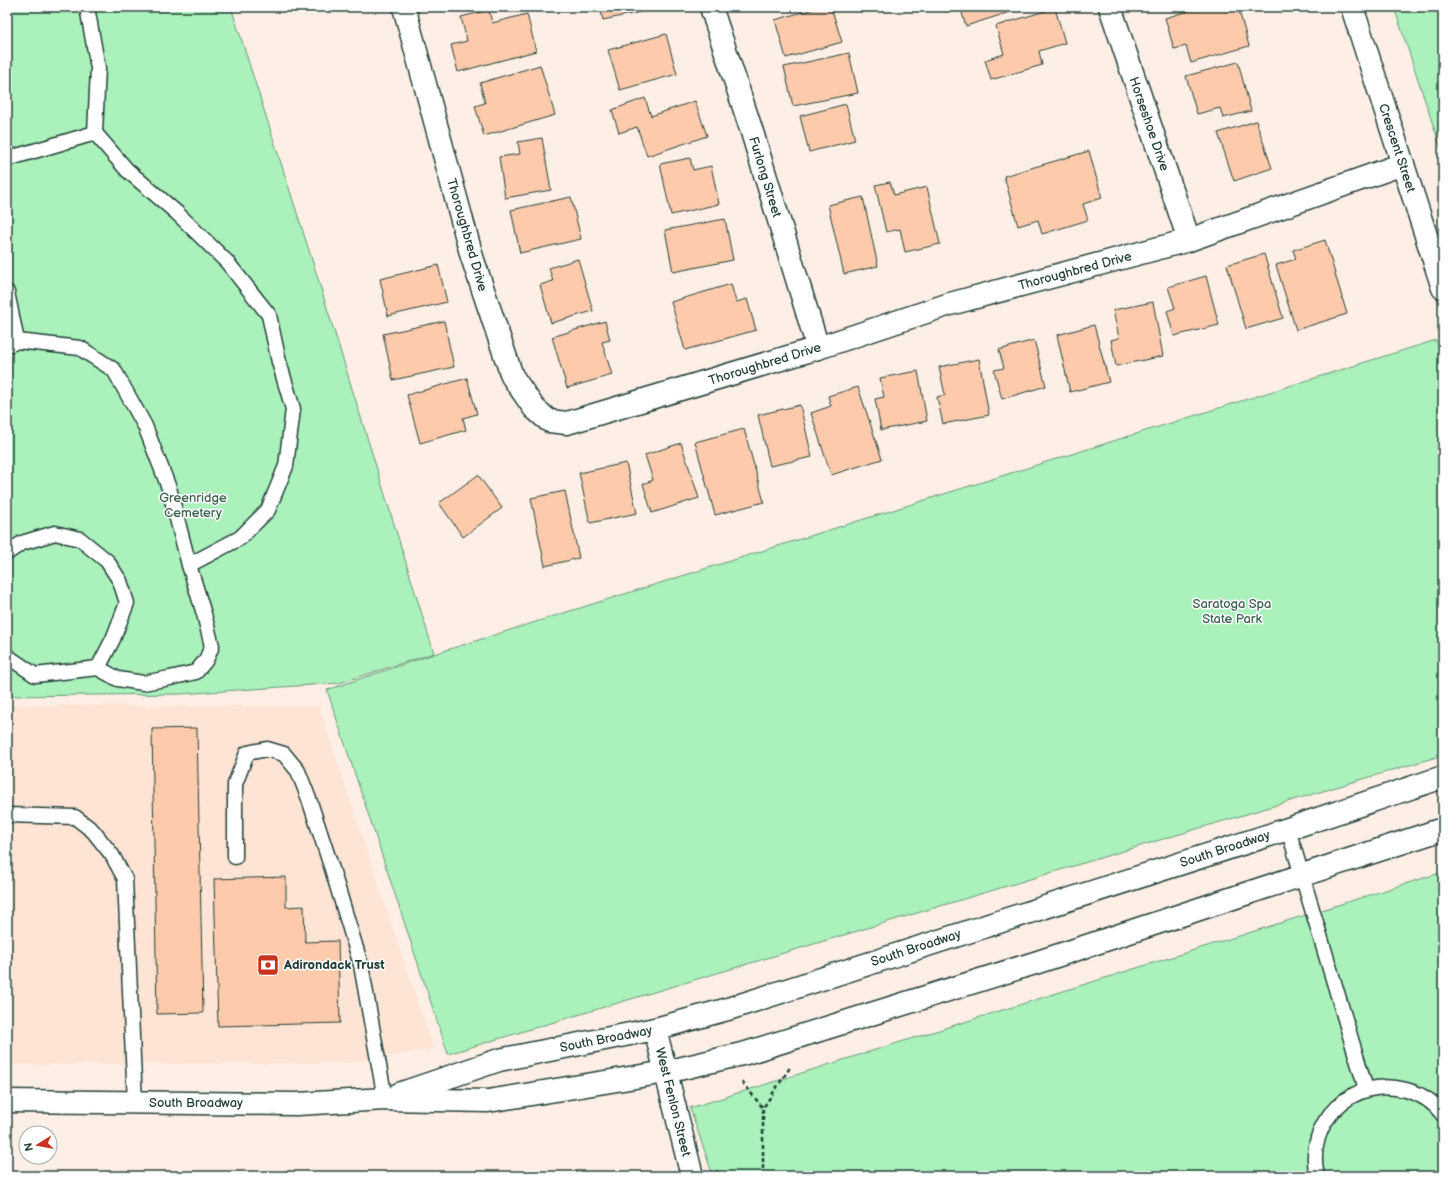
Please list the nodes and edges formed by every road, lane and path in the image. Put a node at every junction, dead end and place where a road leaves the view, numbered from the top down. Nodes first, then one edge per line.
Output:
1 (87, 7) edge
2 (404, 7) edge
3 (711, 7) edge
4 (1110, 7) edge
5 (1352, 7) edge
6 (95, 133) junction
7 (7, 159) edge
8 (1403, 164) junction
9 (1189, 240) junction
10 (1443, 288) edge
11 (7, 292) edge
12 (12, 344) edge
13 (818, 348) junction
14 (7, 553) edge
15 (189, 565) junction
16 (7, 656) edge
17 (98, 668) junction
18 (1443, 777) edge
19 (7, 816) edge
20 (1288, 829) junction
21 (1443, 829) edge
22 (235, 858) dead end
23 (1302, 875) junction
24 (655, 1029) junction
25 (791, 1066) dead end
26 (666, 1072) junction
27 (742, 1082) dead end
28 (1366, 1089) junction
29 (385, 1099) junction
30 (7, 1101) edge
31 (135, 1102) junction
32 (763, 1108) junction
33 (1441, 1109) edge
34 (692, 1176) edge
35 (763, 1176) edge
36 (1317, 1176) edge

1 - 6 lane
2 - 13 main road, Thoroughbred Drive
3 - 13 main road, Furlong Street
4 - 9 main road, Horseshoe Drive
5 - 8 main road, Crescent Street
6 - 7 lane
6 - 15 lane
8 - 9 main road, Thoroughbred Drive
8 - 10 main road, Crescent Street
9 - 13 main road, Thoroughbred Drive
11 - 12 lane
12 - 15 lane
14 - 17 lane
15 - 17 lane
16 - 17 lane
18 - 20 main road, South Broadway
19 - 31 lane
20 - 23 lane
20 - 24 main road, South Broadway
21 - 23 main road, South Broadway
22 - 29 lane
23 - 26 main road, South Broadway
23 - 28 lane
24 - 26 main road, West Fenlon Street
24 - 29 main road, South Broadway
25 - 32 path
26 - 29 main road, South Broadway
26 - 34 main road, West Fenlon Street
27 - 32 path
28 - 33 lane
28 - 36 lane
29 - 31 main road, South Broadway
30 - 31 main road, South Broadway
32 - 35 path

